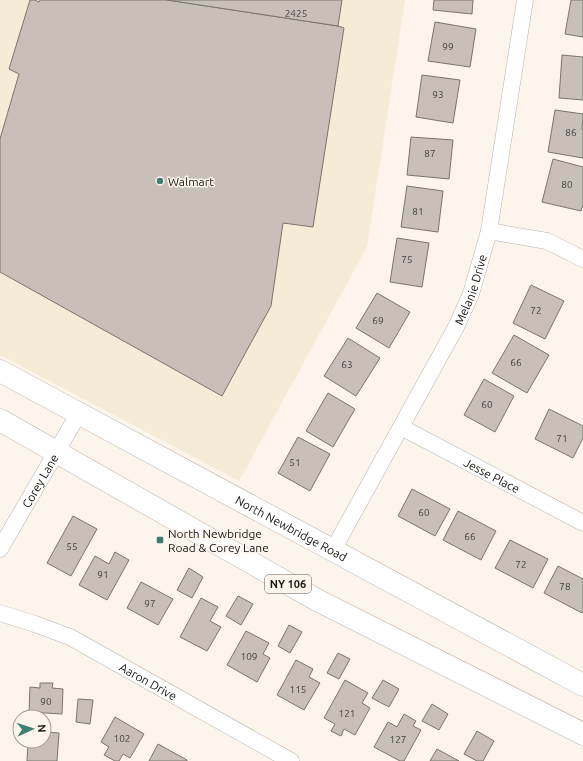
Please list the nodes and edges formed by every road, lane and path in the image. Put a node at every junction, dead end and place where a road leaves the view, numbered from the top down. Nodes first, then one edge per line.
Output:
1 (525, 0) edge
2 (489, 231) junction
3 (583, 259) edge
4 (0, 371) edge
5 (79, 413) junction
6 (0, 420) edge
7 (401, 426) junction
8 (56, 451) junction
9 (583, 523) edge
10 (0, 549) edge
11 (332, 550) junction
12 (0, 613) edge
13 (583, 685) edge
14 (583, 734) edge
15 (291, 761) edge

1 - 2 street, Melanie Drive
2 - 3 street
2 - 7 street, Melanie Drive
4 - 5 main road, North Newbridge Road
5 - 8 street, Corey Lane
5 - 11 main road, North Newbridge Road
6 - 8 main road, NY 106
7 - 9 street, Jesse Place
7 - 11 street, Melanie Drive
8 - 10 street, Corey Lane
8 - 14 main road, NY 106
11 - 13 main road, North Newbridge Road
12 - 15 street, Aaron Drive

